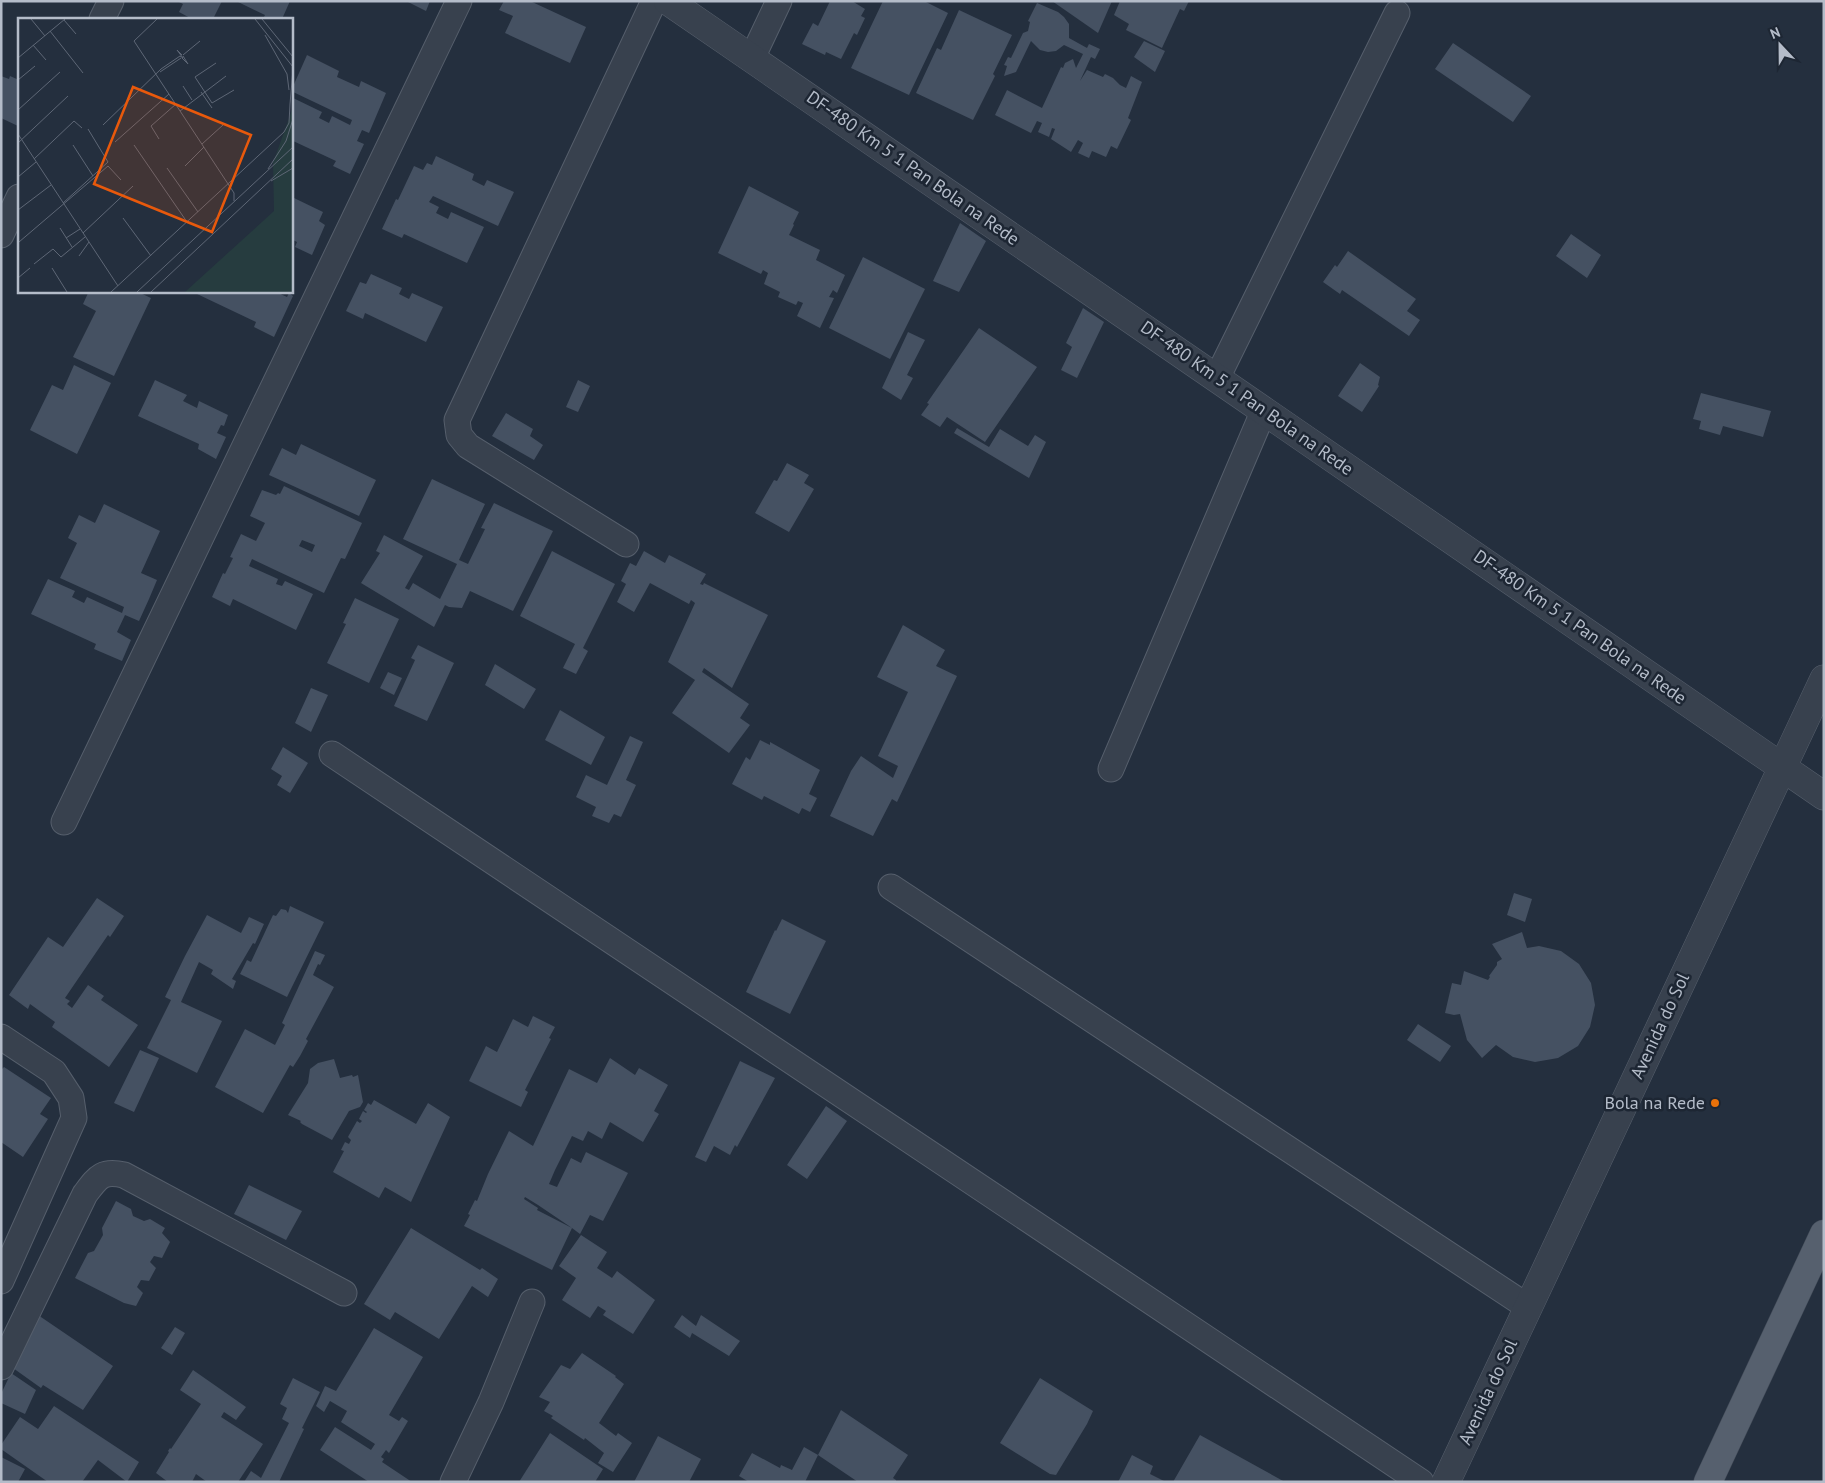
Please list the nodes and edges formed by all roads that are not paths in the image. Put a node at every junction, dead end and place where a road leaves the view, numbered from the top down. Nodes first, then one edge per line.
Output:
1 (111, 1) edge
2 (459, 1) edge
3 (654, 1) edge
4 (668, 1) edge
5 (780, 1) edge
6 (1398, 13) dead end
7 (102, 18) edge
8 (752, 58) junction
9 (18, 199) edge
10 (1, 235) edge
11 (1217, 378) junction
12 (1264, 410) junction
13 (626, 544) dead end
14 (1824, 678) edge
15 (332, 754) dead end
16 (1782, 767) junction
17 (1111, 769) dead end
18 (1824, 796) edge
19 (64, 822) dead end
20 (891, 887) dead end
21 (1, 1037) edge
22 (1824, 1234) edge
23 (1, 1281) edge
24 (344, 1294) dead end
25 (532, 1302) dead end
26 (1528, 1307) junction
27 (1, 1367) edge
28 (453, 1482) edge
29 (1421, 1482) edge
30 (1446, 1482) edge
31 (1708, 1482) edge

1 - 7 street
2 - 19 street
3 - 13 street
4 - 8 street, DF-480 Km 5 1 Pan Bola na Rede
5 - 8 street
6 - 11 street
8 - 11 street, DF-480 Km 5 1 Pan Bola na Rede
9 - 10 street
11 - 12 street, DF-480 Km 5 1 Pan Bola na Rede
12 - 16 street, DF-480 Km 5 1 Pan Bola na Rede
12 - 17 street
14 - 16 street, Avenida do Sol
15 - 29 street
16 - 18 street, DF-480 Km 5 1 Pan Bola na Rede
16 - 26 street, Avenida do Sol
20 - 26 street
21 - 23 street
22 - 31 main road
24 - 27 street
25 - 28 street
26 - 30 street, Avenida do Sol

